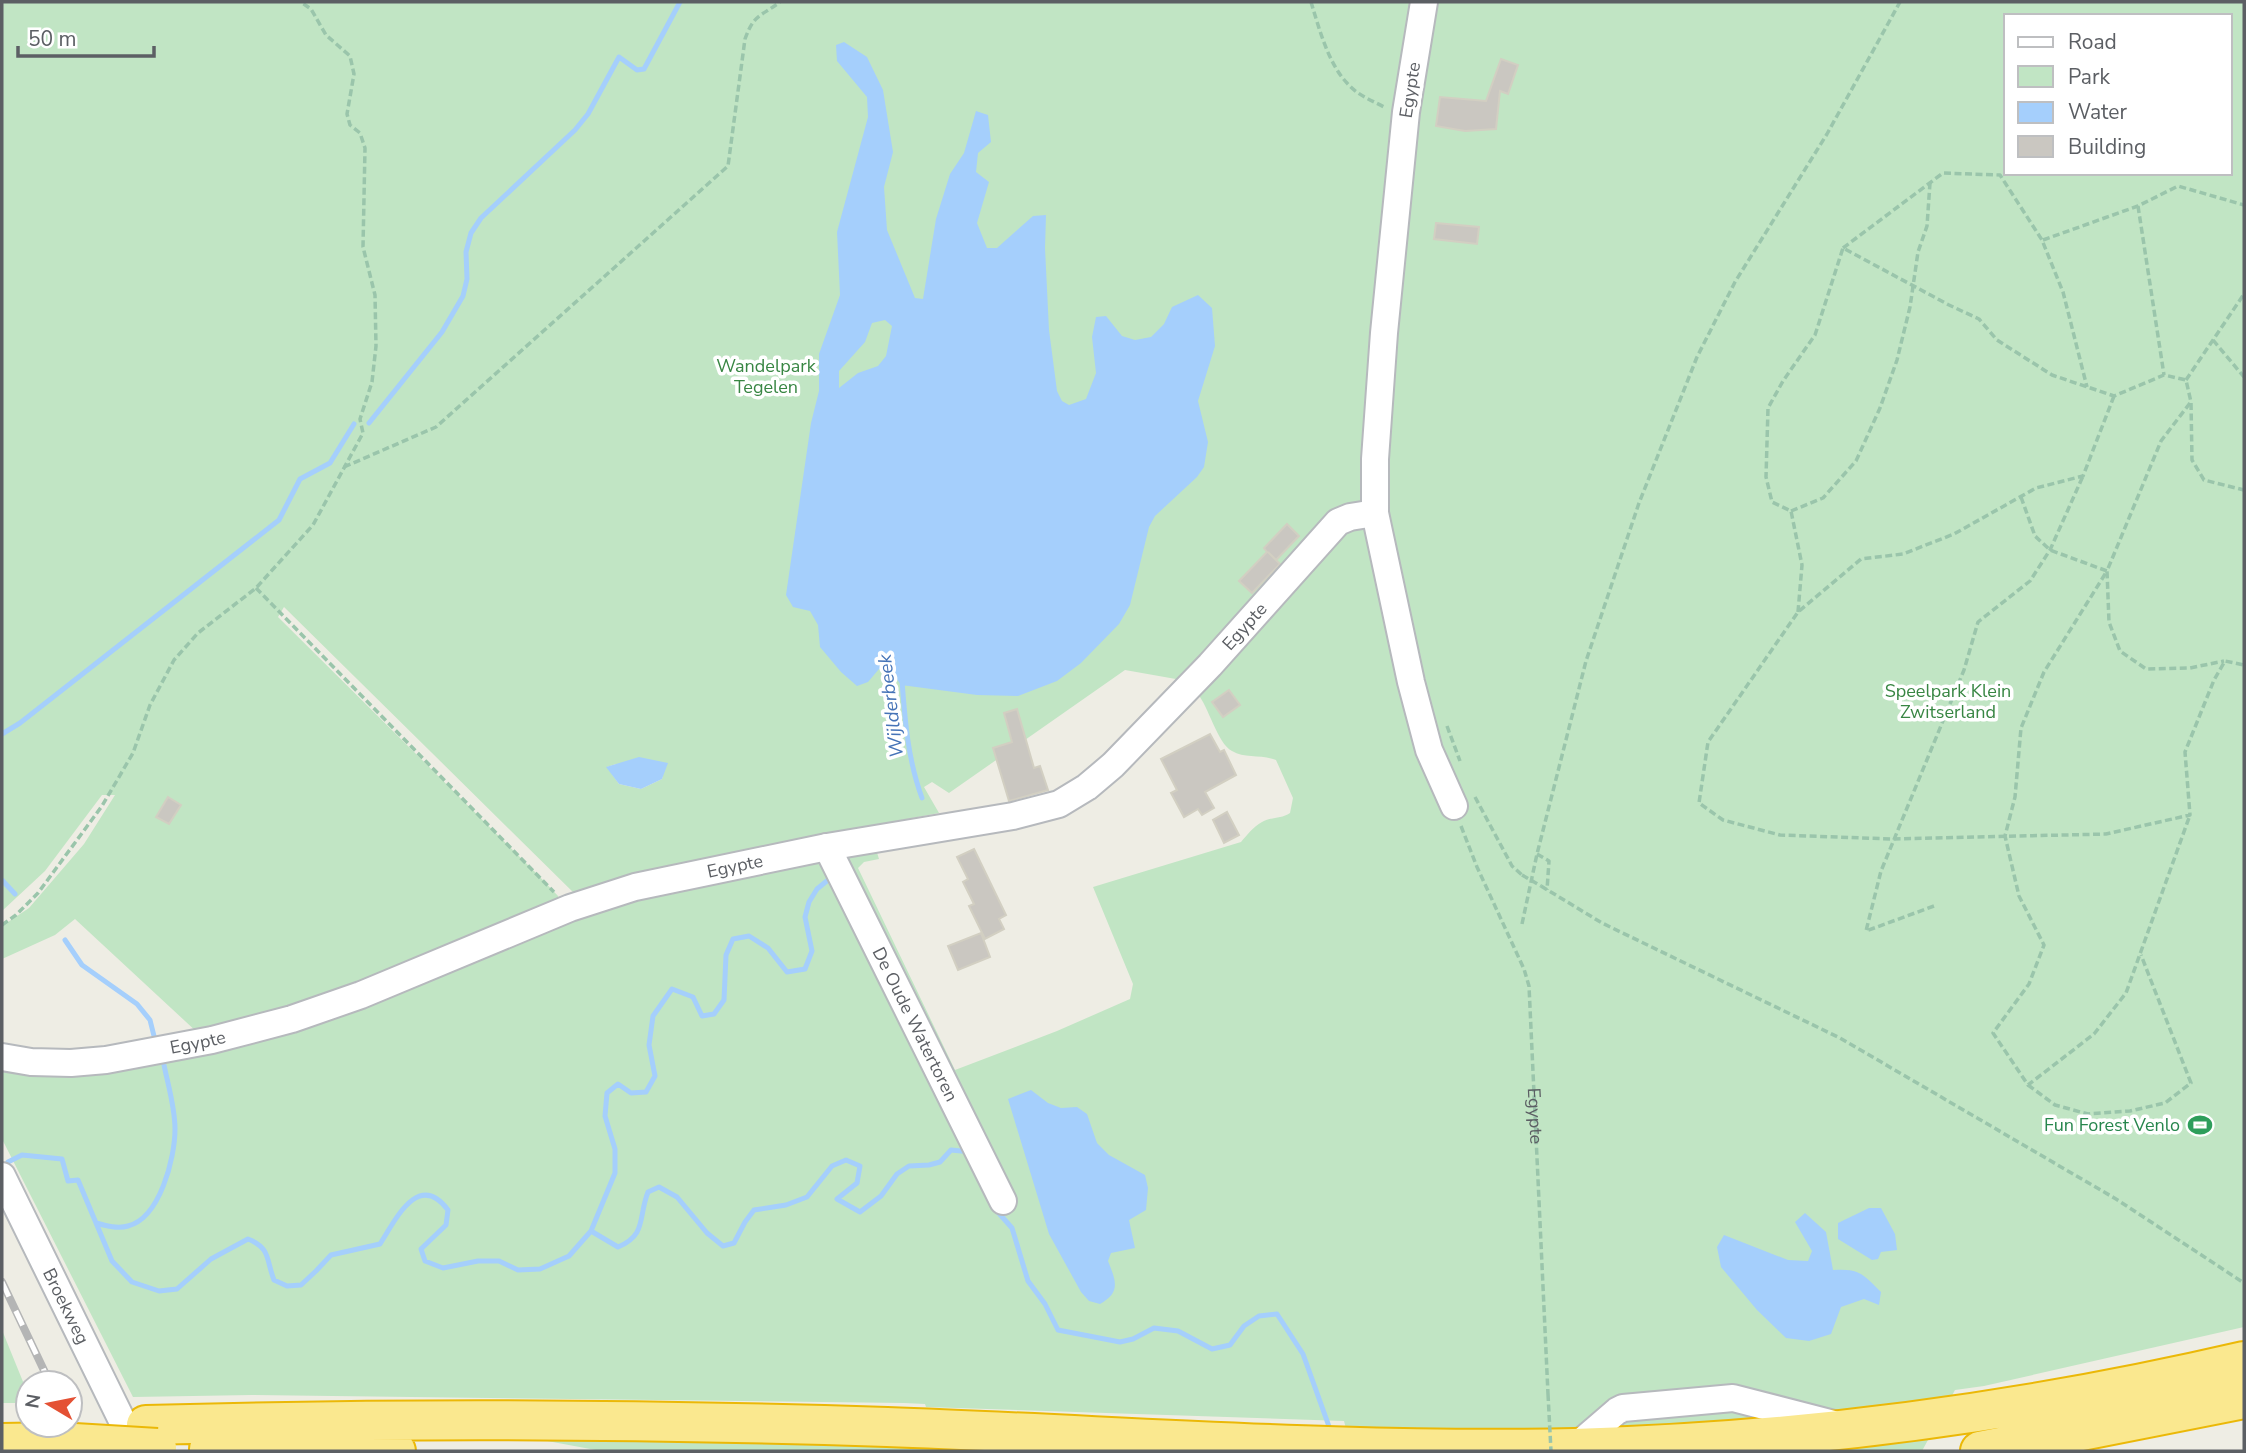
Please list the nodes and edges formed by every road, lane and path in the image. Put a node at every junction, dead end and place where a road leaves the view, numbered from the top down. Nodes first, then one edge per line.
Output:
1 (301, 2) edge
2 (780, 2) edge
3 (1311, 2) edge
4 (1424, 2) edge
5 (1900, 2) edge
6 (1406, 112) junction
7 (1930, 183) junction
8 (2244, 205) edge
9 (2137, 206) junction
10 (2042, 240) junction
11 (1843, 248) junction
12 (1913, 286) junction
13 (2244, 294) edge
14 (2213, 340) junction
15 (2164, 375) junction
16 (2244, 377) edge
17 (2186, 380) junction
18 (2087, 387) junction
19 (2114, 396) junction
20 (2191, 402) junction
21 (344, 467) junction
22 (2084, 476) junction
23 (2244, 489) edge
24 (2021, 497) junction
25 (1791, 511) junction
26 (1375, 513) junction
27 (2050, 550) junction
28 (2107, 571) junction
29 (256, 588) junction
30 (1798, 612) junction
31 (2225, 661) junction
32 (2244, 665) edge
33 (1444, 718) dead end
34 (1462, 765) dead end
35 (1462, 797) junction
36 (2190, 815) junction
37 (2005, 836) junction
38 (1893, 838) junction
39 (827, 847) junction
40 (1537, 854) junction
41 (1547, 890) junction
42 (1934, 906) dead end
43 (570, 908) junction
44 (1522, 924) dead end
45 (2, 925) edge
46 (2140, 953) junction
47 (2, 1057) edge
48 (2028, 1085) junction
49 (2, 1176) edge
50 (1003, 1201) dead end
51 (2244, 1283) edge
52 (2244, 1361) edge
53 (2244, 1399) edge
54 (142, 1440) edge
55 (2, 1443) edge
56 (1562, 1450) edge
57 (396, 1451) edge
58 (1980, 1451) edge

1 - 21 path
2 - 21 path
3 - 6 path
4 - 6 street, Egypte
5 - 40 path
6 - 26 street, Egypte
7 - 10 path
7 - 11 path
7 - 12 path
8 - 9 path
9 - 10 path
9 - 15 path
10 - 18 path
11 - 12 path
11 - 25 path
12 - 18 path
12 - 25 path
13 - 14 path
14 - 16 path
14 - 17 path
15 - 17 path
15 - 19 path
17 - 20 path
18 - 19 path
19 - 22 path
20 - 23 path
20 - 28 path
21 - 29 path
22 - 24 path
22 - 27 path
24 - 27 path
24 - 30 path
25 - 30 path
26 - 35 street, Egypte
26 - 39 street, Egypte
27 - 28 path
27 - 38 path
28 - 31 path
28 - 37 path
29 - 43 path
29 - 45 path
30 - 38 path
31 - 32 path
31 - 36 path
33 - 34 path
35 - 41 path, bridge
35 - 56 path, Egypte, bridge
36 - 37 path
36 - 46 path
37 - 38 path
37 - 48 path
38 - 42 path
39 - 43 street, Egypte
39 - 50 street, De Oude Watertoren
40 - 41 path
40 - 44 path
41 - 51 path
43 - 47 street, Egypte
46 - 48 path
46 - 48 path
49 - 54 street, Broekweg
52 - 56 highway
53 - 58 highway
54 - 55 highway, bridge
54 - 56 highway
54 - 57 highway

